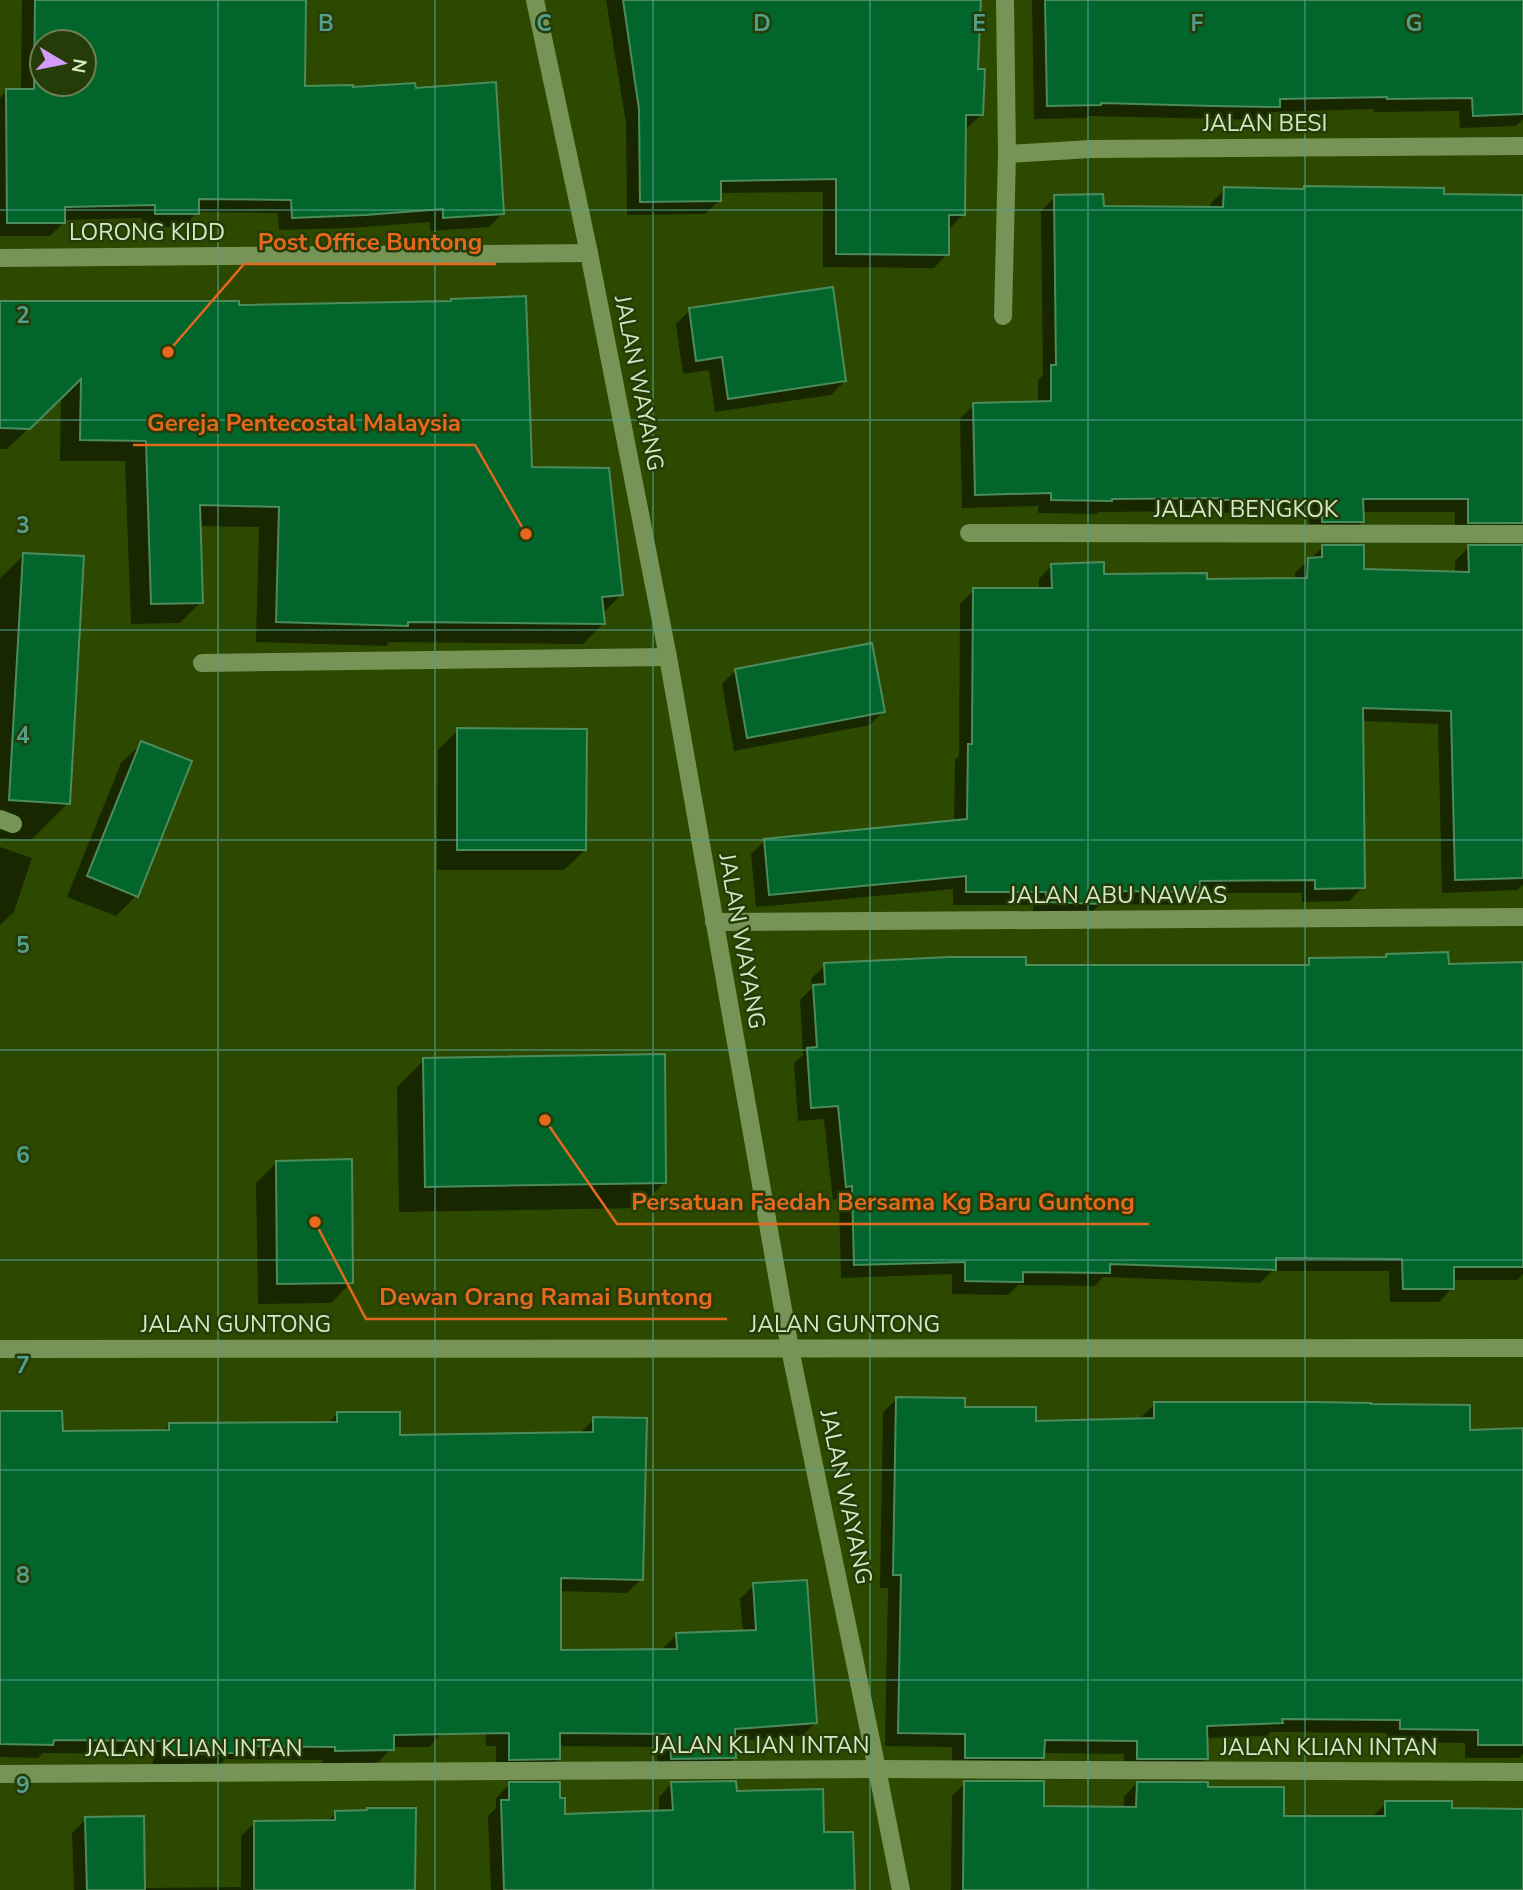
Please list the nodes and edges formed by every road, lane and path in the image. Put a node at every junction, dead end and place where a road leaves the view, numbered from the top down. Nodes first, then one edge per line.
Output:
1 (535, 0) edge
2 (1005, 0) edge
3 (1523, 146) edge
4 (1007, 154) junction
5 (589, 253) junction
6 (0, 258) edge
7 (1003, 316) dead end
8 (969, 533) dead end
9 (1523, 534) edge
10 (668, 657) junction
11 (202, 663) dead end
12 (1523, 916) edge
13 (714, 922) junction
14 (1523, 1348) edge
15 (0, 1349) edge
16 (790, 1349) junction
17 (877, 1769) junction
18 (1523, 1772) edge
19 (0, 1774) edge
20 (901, 1890) edge

1 - 5 street, JALAN WAYANG
2 - 4 street
3 - 4 street, JALAN BESI
4 - 7 street
5 - 6 street, LORONG KIDD
5 - 10 street, JALAN WAYANG
8 - 9 street, JALAN BENGKOK
10 - 11 street
10 - 13 street, JALAN WAYANG
12 - 13 street, JALAN ABU NAWAS
13 - 16 street, JALAN WAYANG
14 - 16 street, JALAN GUNTONG
15 - 16 street, JALAN GUNTONG
16 - 17 street, JALAN WAYANG
17 - 18 street, JALAN KLIAN INTAN
17 - 19 street, JALAN KLIAN INTAN
17 - 20 street, JALAN WAYANG

